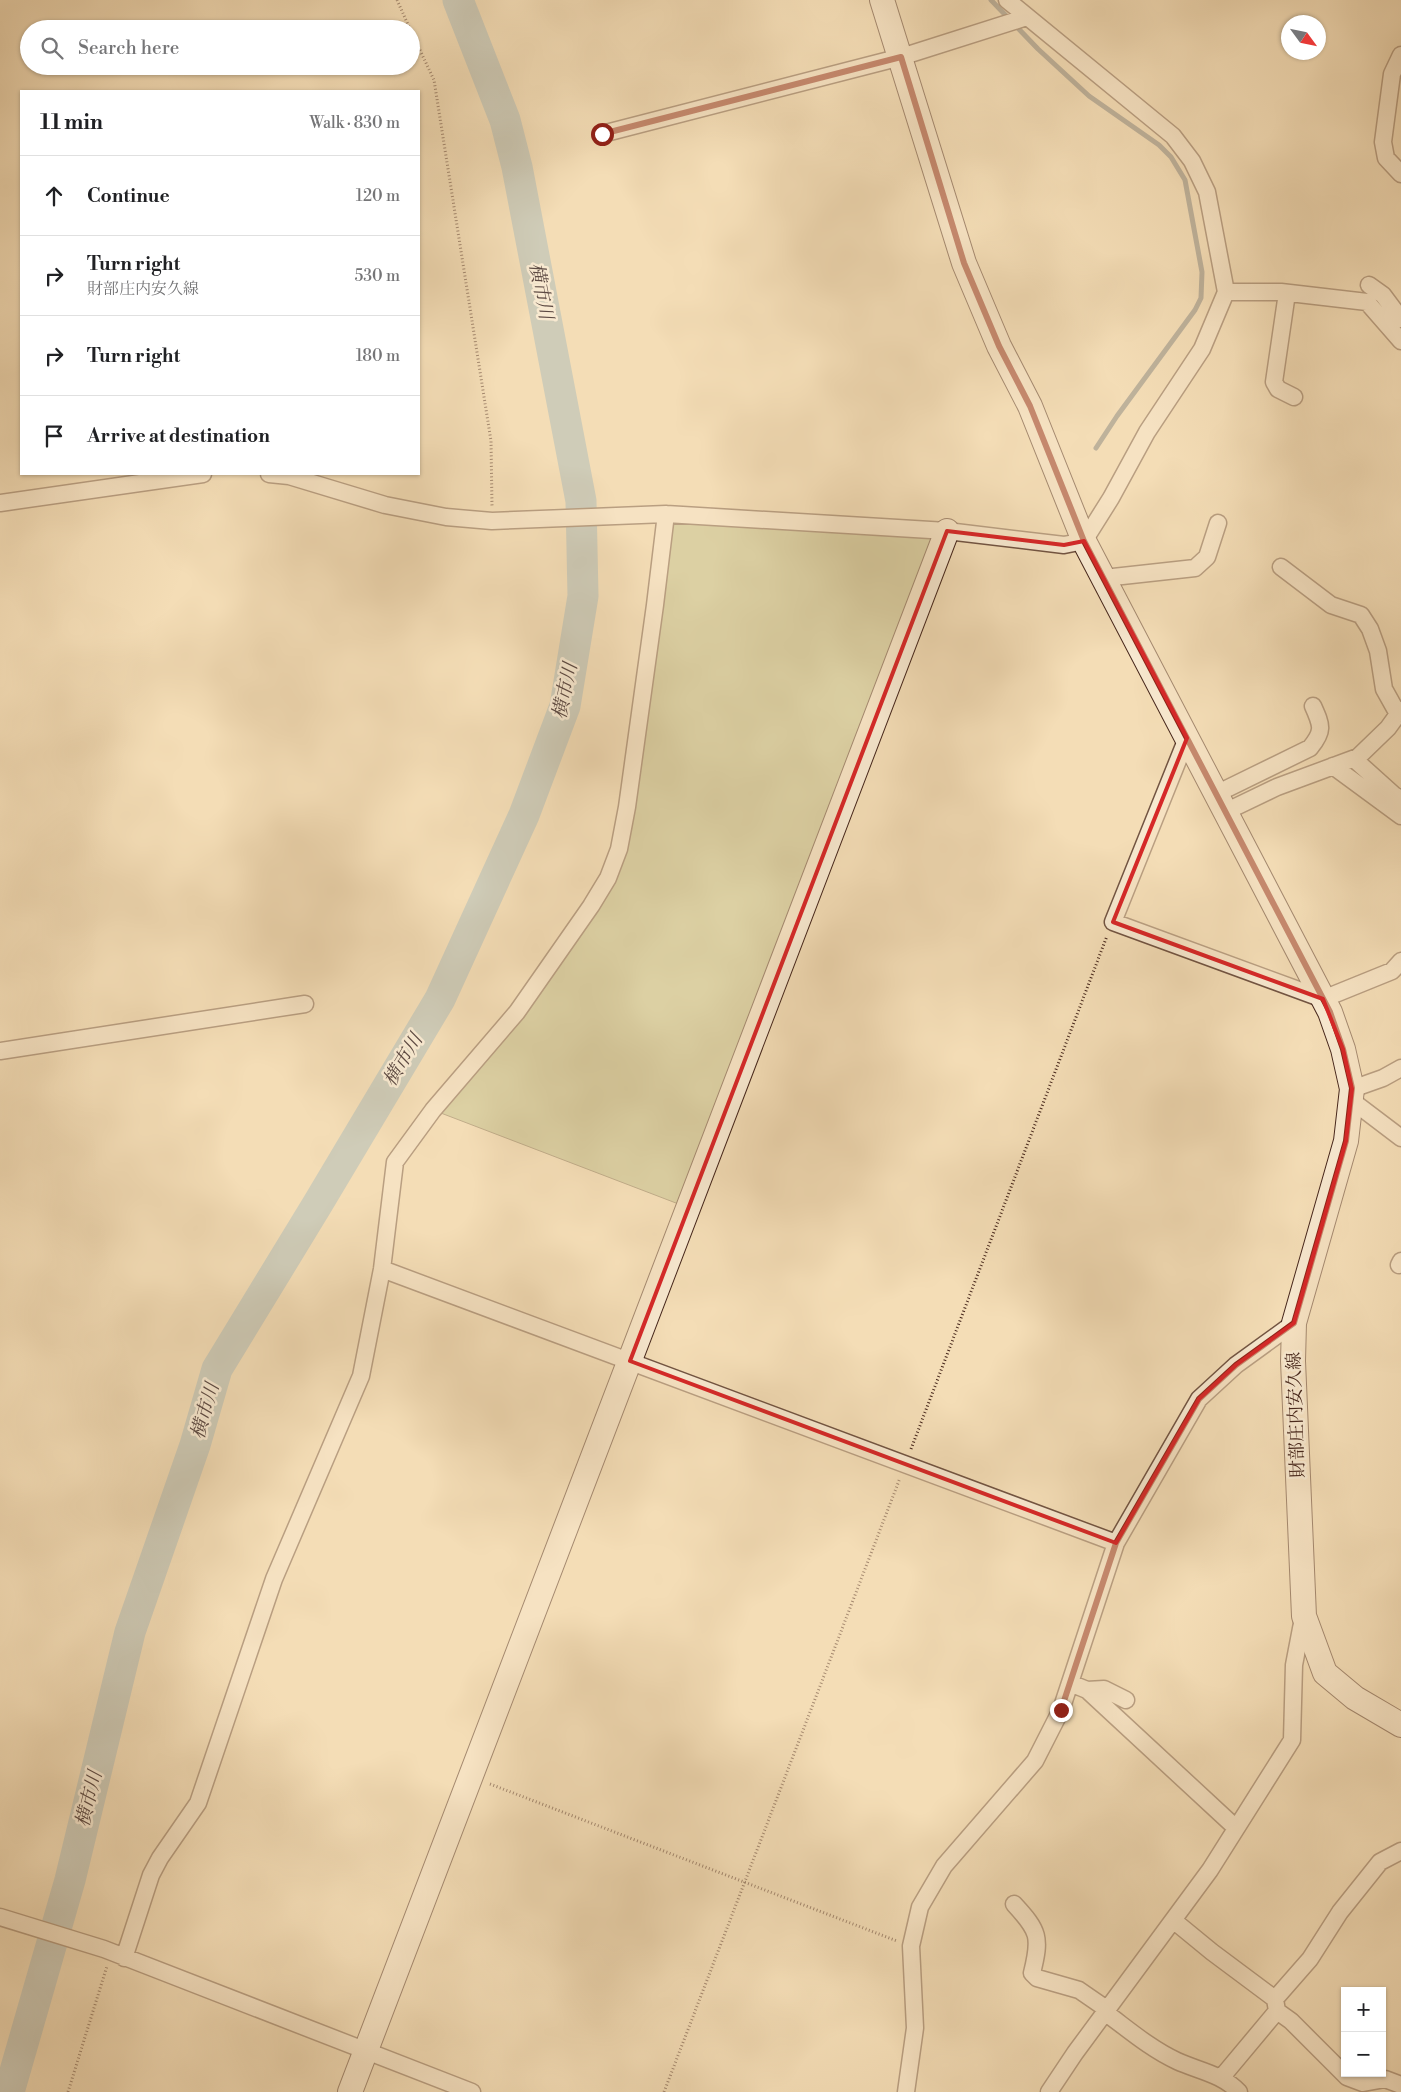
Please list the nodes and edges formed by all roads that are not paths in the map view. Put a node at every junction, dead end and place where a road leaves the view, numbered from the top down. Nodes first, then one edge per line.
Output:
1 (882, 0) edge
2 (1007, 0) edge
3 (1028, 17) junction
4 (1401, 54) edge
5 (901, 57) junction
6 (602, 134) dead end
7 (1401, 174) edge
8 (1369, 285) dead end
9 (1226, 292) junction
10 (1287, 293) junction
11 (1401, 319) edge
12 (1401, 341) edge
13 (1294, 397) dead end
14 (196, 475) edge
15 (279, 475) edge
16 (0, 503) edge
17 (666, 514) junction
18 (1218, 523) dead end
19 (947, 531) junction
20 (1084, 541) junction
21 (1281, 567) dead end
22 (1104, 578) junction
23 (1313, 706) dead end
24 (1399, 712) edge
25 (1187, 738) junction
26 (1354, 759) junction
27 (1333, 766) junction
28 (1401, 799) edge
29 (1220, 803) junction
30 (1401, 816) edge
31 (1401, 961) edge
32 (1323, 999) junction
33 (305, 1004) dead end
34 (0, 1051) edge
35 (1401, 1068) edge
36 (1351, 1094) junction
37 (1401, 1138) edge
38 (382, 1269) junction
39 (1294, 1323) junction
40 (630, 1361) junction
41 (1116, 1543) junction
42 (1304, 1616) junction
43 (1070, 1683) junction
44 (1087, 1690) junction
45 (1126, 1700) dead end
46 (1401, 1725) edge
47 (1236, 1828) junction
48 (1401, 1851) edge
49 (1014, 1904) dead end
50 (0, 1917) edge
51 (1173, 1920) junction
52 (113, 1953) junction
53 (1276, 2005) junction
54 (1107, 2011) junction
55 (366, 2052) junction
56 (1221, 2078) junction
57 (1401, 2085) edge
58 (350, 2092) edge
59 (472, 2092) edge
60 (906, 2092) edge
61 (1049, 2092) edge
62 (1239, 2092) edge

1 - 5 main road, 財部庄内安久線
2 - 3 street
3 - 5 street
3 - 9 street
4 - 7 street
5 - 6 street
5 - 20 main road, 財部庄内安久線
8 - 11 street
9 - 10 street
9 - 20 street
10 - 12 street
10 - 13 street
14 - 16 street
15 - 17 street
17 - 19 street
17 - 38 street
18 - 22 street
19 - 20 street
19 - 40 main road
20 - 22 main road, 財部庄内安久線
21 - 24 street
22 - 25 main road, 財部庄内安久線
23 - 29 street
24 - 26 street
25 - 29 main road, 財部庄内安久線
25 - 32 street
26 - 27 street
26 - 28 street
27 - 29 street
27 - 30 street
29 - 32 main road, 財部庄内安久線
31 - 32 street
32 - 36 main road, 財部庄内安久線
33 - 34 street
35 - 36 street
36 - 37 street
36 - 39 main road, 財部庄内安久線
38 - 40 street
38 - 52 street
39 - 41 street
39 - 42 main road, 財部庄内安久線
40 - 41 street
40 - 55 main road
41 - 43 street
42 - 46 main road, 財部庄内安久線
42 - 47 street
43 - 44 street
43 - 60 street
44 - 45 street
44 - 47 street
47 - 51 street
48 - 53 street
49 - 54 street
50 - 52 street
51 - 53 street
51 - 54 street
52 - 55 street
53 - 56 street
53 - 57 street
54 - 56 street
54 - 61 street
55 - 58 main road
55 - 59 street
56 - 62 street

